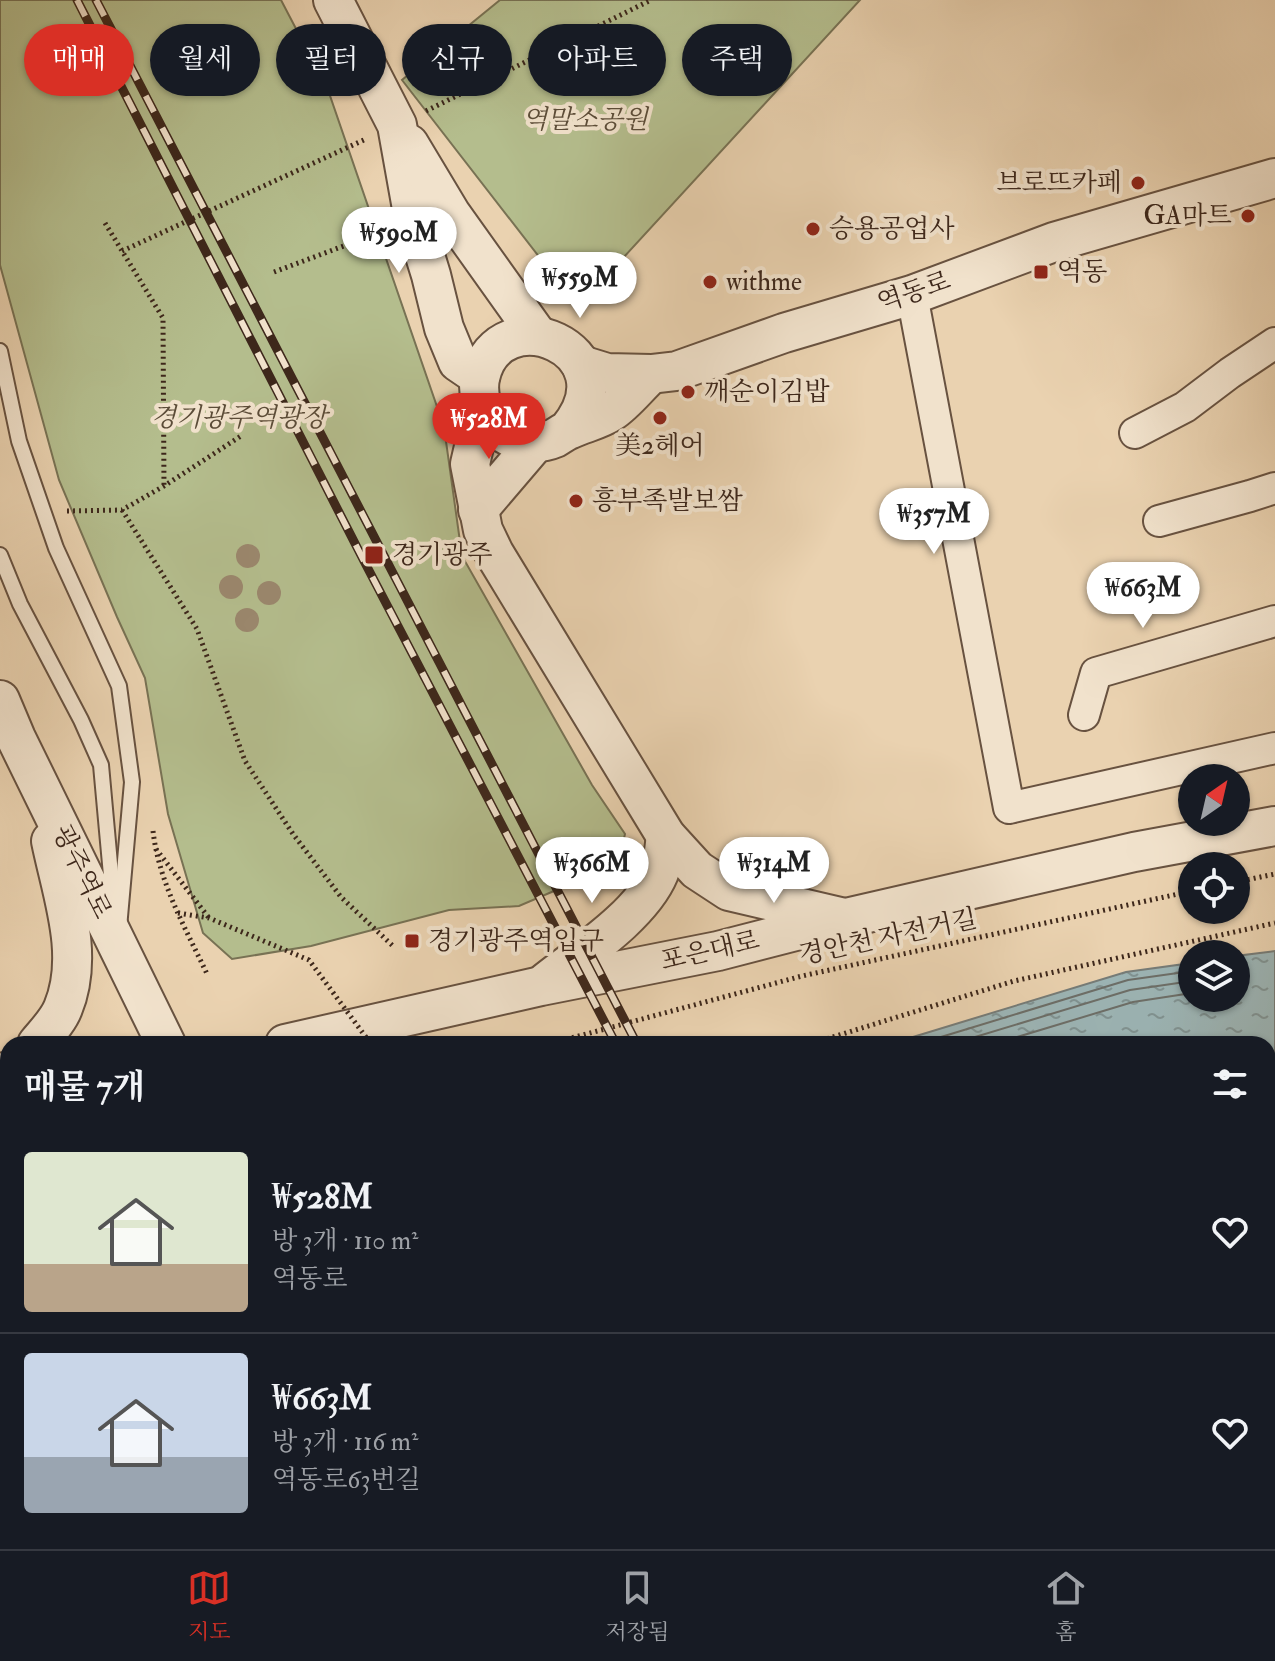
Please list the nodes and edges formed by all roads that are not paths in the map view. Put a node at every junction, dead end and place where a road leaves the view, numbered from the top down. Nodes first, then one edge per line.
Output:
1 (333, 0) edge
2 (397, 125) junction
3 (1275, 178) edge
4 (912, 295) junction
5 (538, 336) junction
6 (1275, 343) edge
7 (0, 351) edge
8 (581, 365) junction
9 (651, 374) junction
10 (482, 392) junction
11 (1135, 433) dead end
12 (552, 436) junction
13 (1275, 488) edge
14 (478, 510) junction
15 (1159, 521) dead end
16 (0, 555) edge
17 (1275, 621) edge
18 (0, 700) edge
19 (1084, 715) dead end
20 (1275, 748) edge
21 (38, 784) junction
22 (1275, 826) edge
23 (666, 836) junction
24 (846, 918) junction
25 (118, 944) junction
26 (541, 986) junction
27 (43, 1036) edge
28 (162, 1036) edge
29 (320, 1036) edge

1 - 2 street
2 - 5 street
2 - 10 street
3 - 4 street, 역동로
4 - 9 street, 역동로
4 - 20 street
5 - 8 street
5 - 10 street
6 - 11 street
7 - 25 lane
8 - 9 street, 역동로
8 - 12 street
9 - 12 street
10 - 12 street
10 - 14 street
12 - 14 street
13 - 15 street
14 - 23 street
16 - 25 lane
17 - 19 street
18 - 21 street, 광주역로
21 - 25 street, 광주역로
21 - 27 street
22 - 24 street, 포은대로
23 - 24 street
23 - 26 street
24 - 26 street, 포은대로
25 - 28 street, 광주역로
26 - 29 street, 포은대로

